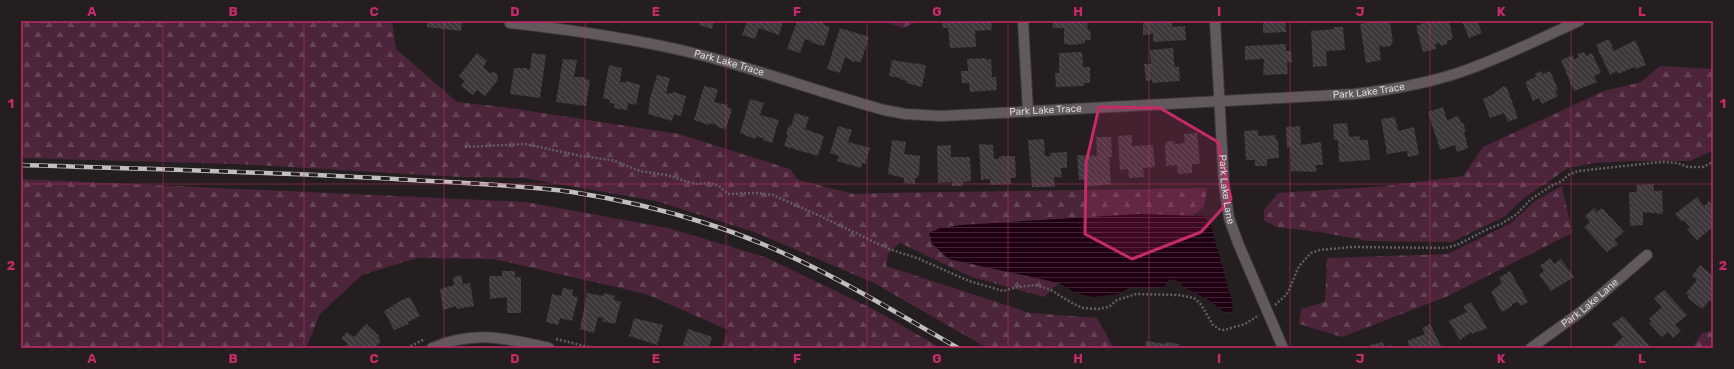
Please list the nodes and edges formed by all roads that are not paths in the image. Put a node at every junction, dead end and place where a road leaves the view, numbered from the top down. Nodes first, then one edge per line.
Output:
1 (1023, 21) edge
2 (1215, 21) edge
3 (1579, 21) edge
4 (510, 23) dead end
5 (1219, 102) junction
6 (1028, 112) junction
7 (1646, 255) dead end
8 (432, 348) edge
9 (549, 348) edge
10 (1284, 348) edge
11 (1531, 348) edge

1 - 6 street
2 - 5 street, Park Lake Lane
3 - 5 street, Park Lake Trace
4 - 6 street, Park Lake Trace
5 - 6 street, Park Lake Trace
5 - 10 street, Park Lake Lane
7 - 11 street, Park Lake Lane
8 - 9 street

